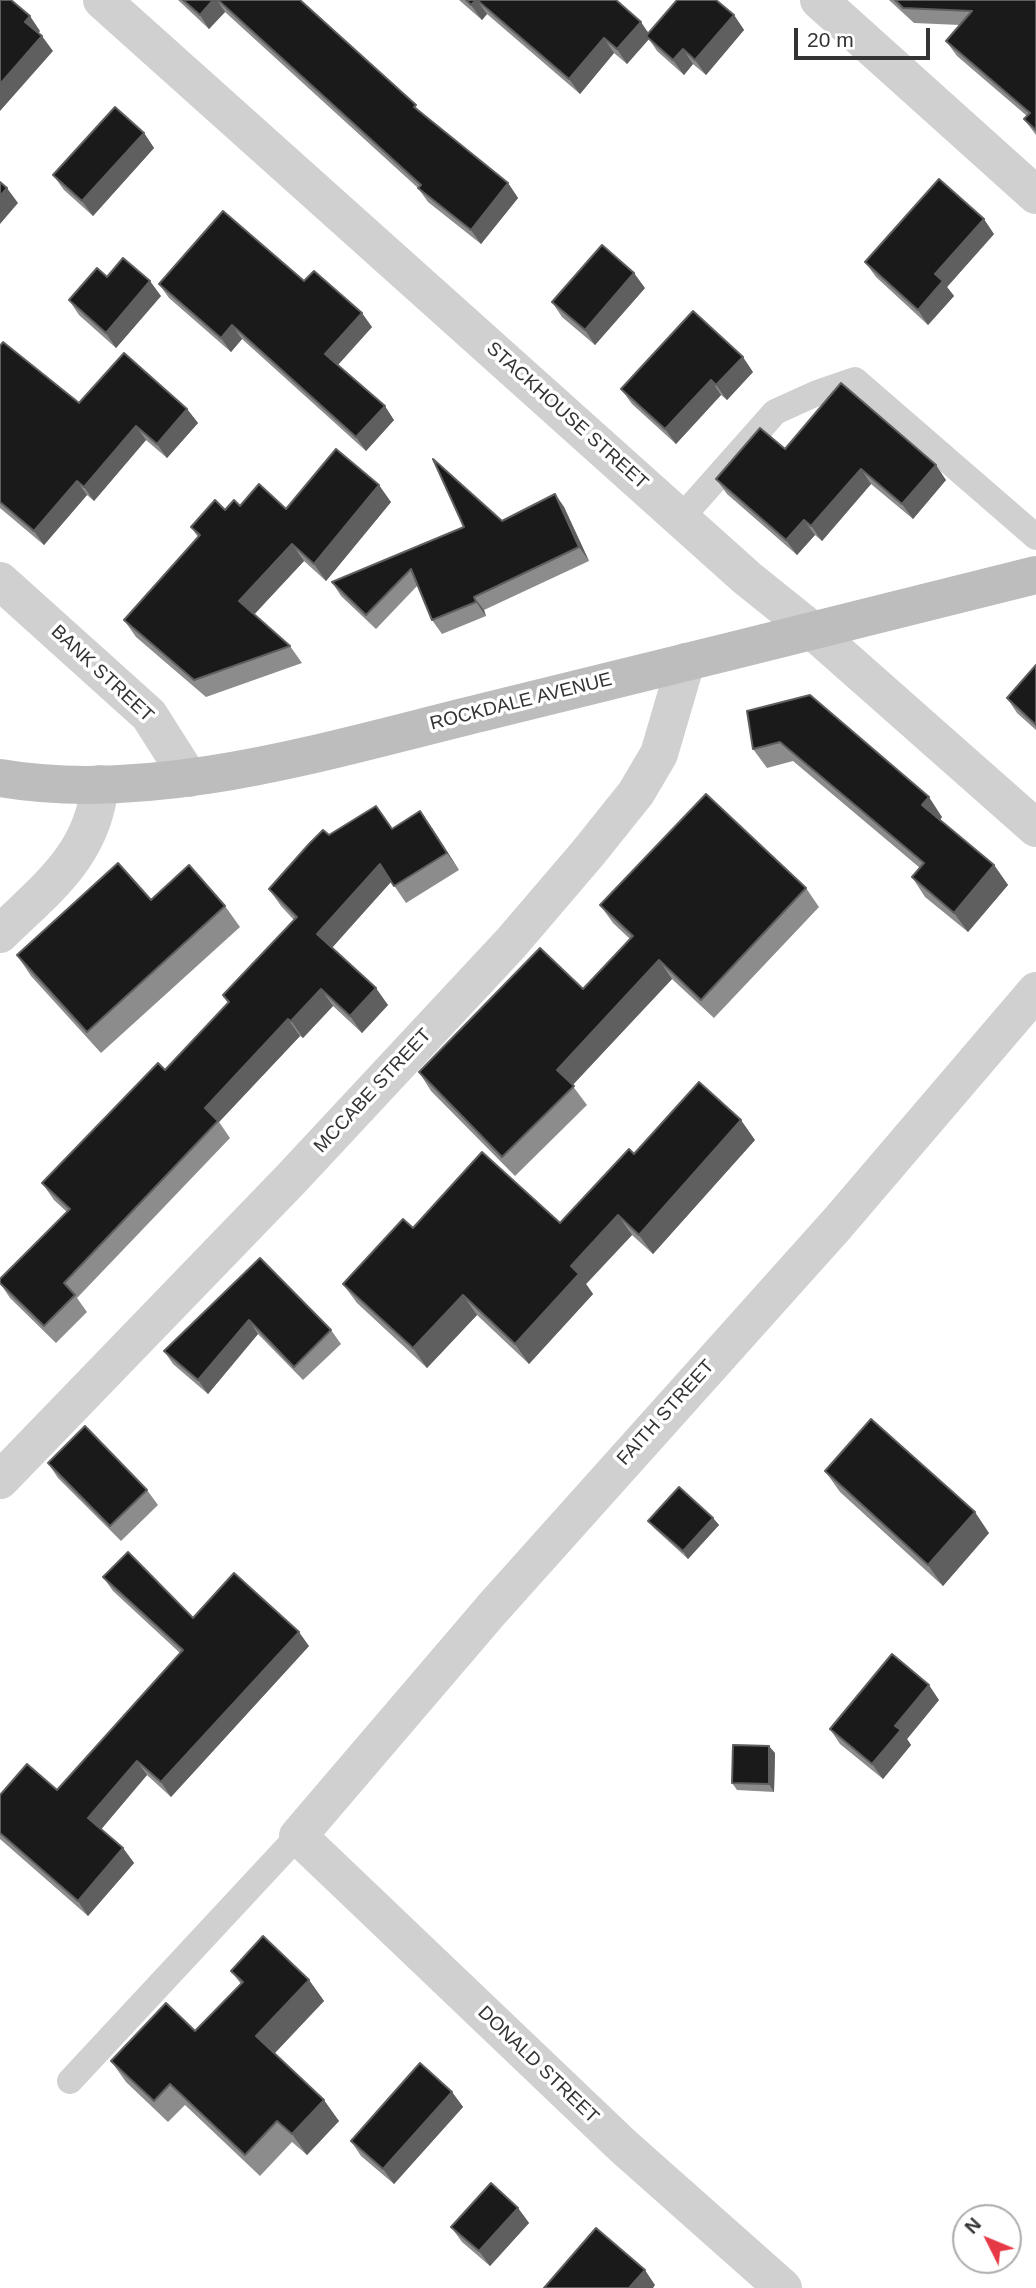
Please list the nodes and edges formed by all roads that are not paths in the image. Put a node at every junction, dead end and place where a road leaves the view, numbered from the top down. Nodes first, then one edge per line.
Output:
1 (102, 0) edge
2 (819, 0) edge
3 (1036, 195) edge
4 (681, 518) junction
5 (1036, 537) edge
6 (1036, 575) edge
7 (0, 581) edge
8 (813, 631) junction
9 (686, 663) junction
10 (0, 778) edge
11 (189, 778) junction
12 (100, 784) junction
13 (1036, 828) edge
14 (0, 934) edge
15 (1036, 991) edge
16 (0, 1480) edge
17 (298, 1836) junction
18 (71, 2081) dead end
19 (783, 2288) edge

1 - 4 street, STACKHOUSE STREET
2 - 3 street
4 - 5 lane
4 - 8 street, STACKHOUSE STREET
6 - 8 main road, ROCKDALE AVENUE
7 - 11 street, BANK STREET
8 - 9 main road, ROCKDALE AVENUE
8 - 13 street, STACKHOUSE STREET
9 - 11 main road, ROCKDALE AVENUE
9 - 16 street, MCCABE STREET
10 - 12 main road, ROCKDALE AVENUE
11 - 12 main road, ROCKDALE AVENUE
12 - 14 street
15 - 17 street, FAITH STREET
17 - 18 lane
17 - 19 street, DONALD STREET

